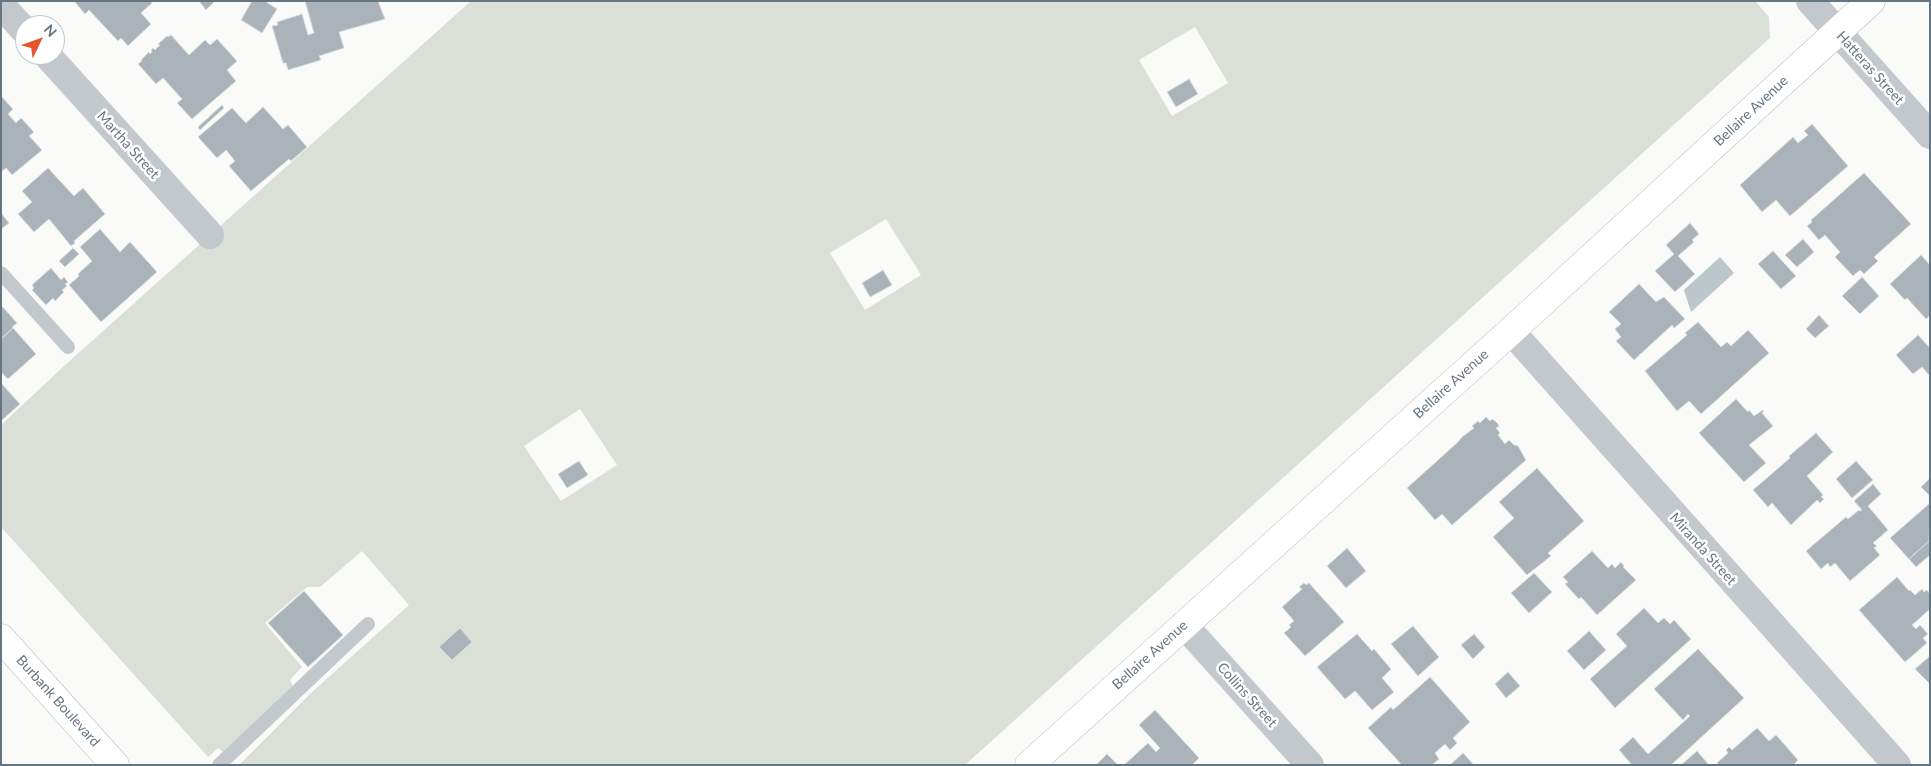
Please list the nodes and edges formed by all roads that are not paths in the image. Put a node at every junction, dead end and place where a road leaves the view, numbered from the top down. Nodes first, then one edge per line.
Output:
1 (1810, 1) edge
2 (1871, 1) edge
3 (1, 5) edge
4 (15, 20) edge
5 (1837, 32) junction
6 (56, 65) edge
7 (1930, 135) edge
8 (210, 235) dead end
9 (1, 273) edge
10 (1511, 331) junction
11 (68, 347) dead end
12 (368, 624) dead end
13 (1184, 625) junction
14 (1, 638) edge
15 (115, 765) edge
16 (219, 765) edge
17 (1029, 765) edge
18 (1310, 765) edge
19 (1897, 765) edge

1 - 5 street, Hatteras Street
2 - 5 street, Bellaire Avenue
3 - 4 street
5 - 7 street, Hatteras Street
5 - 10 street, Bellaire Avenue
6 - 8 street, Martha Street
9 - 11 lane
10 - 13 street, Bellaire Avenue
10 - 19 street, Miranda Street
12 - 16 lane
13 - 17 street, Bellaire Avenue
13 - 18 street, Collins Street
14 - 15 street, Burbank Boulevard

